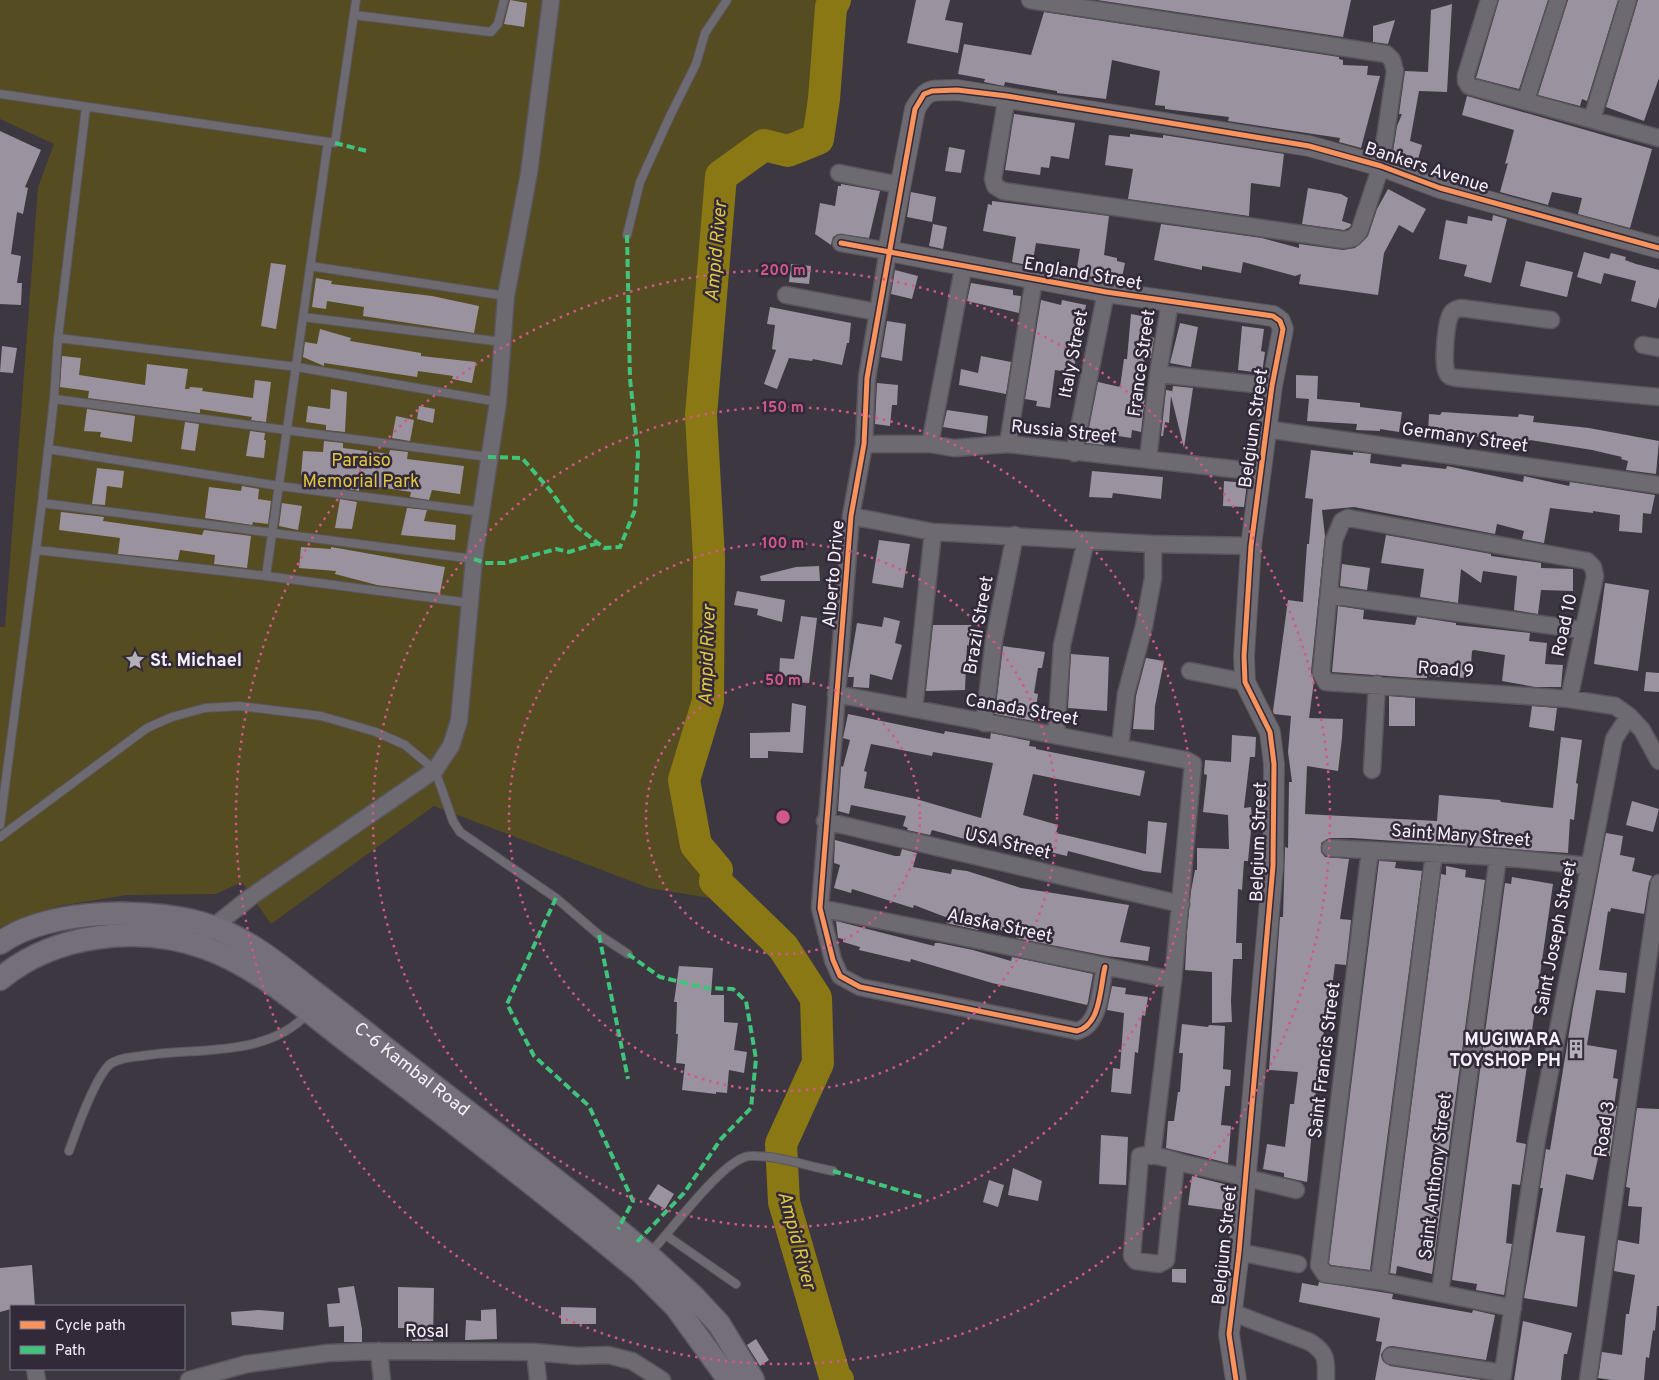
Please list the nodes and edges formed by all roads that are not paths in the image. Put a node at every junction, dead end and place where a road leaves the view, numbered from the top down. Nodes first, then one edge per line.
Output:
1 (356, 0) edge
2 (504, 0) edge
3 (551, 0) edge
4 (728, 0) edge
5 (1030, 0) edge
6 (1489, 0) edge
7 (1558, 0) edge
8 (1628, 0) edge
9 (354, 15) junction
10 (0, 94) edge
11 (1007, 96) junction
12 (1526, 100) junction
13 (86, 107) junction
14 (1592, 119) junction
15 (1658, 135) edge
16 (328, 142) junction
17 (1381, 166) junction
18 (839, 173) dead end
19 (900, 185) junction
20 (627, 235) dead end
21 (841, 243) dead end
22 (1659, 248) edge
23 (888, 251) junction
24 (964, 264) junction
25 (310, 266) junction
26 (1034, 279) junction
27 (1106, 292) junction
28 (786, 295) dead end
29 (506, 296) junction
30 (1170, 302) junction
31 (877, 312) junction
32 (1273, 316) joint
33 (303, 318) junction
34 (1551, 320) dead end
35 (58, 338) junction
36 (502, 342) junction
37 (297, 367) junction
38 (1158, 374) junction
39 (1272, 386) junction
40 (1659, 397) edge
41 (54, 399) junction
42 (498, 402) junction
43 (1266, 429) junction
44 (288, 432) junction
45 (864, 444) junction
46 (930, 444) junction
47 (1008, 444) junction
48 (48, 449) junction
49 (1074, 453) junction
50 (488, 457) junction
51 (1148, 459) junction
52 (1260, 472) junction
53 (1659, 485) edge
54 (280, 486) junction
55 (42, 502) junction
56 (483, 512) junction
57 (851, 516) junction
58 (933, 532) junction
59 (273, 533) junction
60 (1015, 535) junction
61 (1086, 540) junction
62 (1153, 544) junction
63 (1251, 546) junction
64 (36, 550) junction
65 (474, 559) junction
66 (266, 576) junction
67 (1329, 595) junction
68 (470, 603) junction
69 (1583, 630) junction
70 (1190, 671) dead end
71 (1245, 682) junction
72 (1377, 684) junction
73 (836, 694) junction
74 (1568, 699) junction
75 (914, 709) junction
76 (1629, 716) junction
77 (984, 723) junction
78 (1056, 735) junction
79 (1120, 746) junction
80 (1659, 761) edge
81 (435, 770) junction
82 (1372, 770) dead end
83 (826, 821) junction
84 (0, 825) edge
85 (0, 837) edge
86 (1330, 848) dead end
87 (1370, 850) junction
88 (1434, 853) junction
89 (1498, 857) junction
90 (1589, 866) junction
91 (1659, 883) edge
92 (1180, 904) junction
93 (820, 908) junction
94 (212, 927) junction
95 (0, 943) edge
96 (192, 944) junction
97 (628, 954) dead end
98 (1104, 966) junction
99 (0, 979) edge
100 (1173, 980) junction
101 (309, 1013) junction
102 (69, 1151) dead end
103 (1152, 1156) junction
104 (1176, 1161) junction
105 (829, 1171) dead end
106 (1245, 1177) junction
107 (1296, 1190) dead end
108 (667, 1236) junction
109 (1240, 1252) junction
110 (648, 1255) junction
111 (1298, 1264) dead end
112 (1380, 1281) junction
113 (736, 1284) dead end
114 (1440, 1293) junction
115 (1513, 1308) junction
116 (1231, 1312) junction
117 (379, 1351) junction
118 (535, 1352) junction
119 (1391, 1356) dead end
120 (1502, 1377) edge
121 (189, 1380) edge
122 (382, 1380) edge
123 (538, 1380) edge
124 (662, 1380) edge
125 (729, 1380) edge
126 (753, 1380) edge
127 (1236, 1380) edge
128 (1326, 1380) edge
129 (1588, 1380) edge

1 - 9 lane
2 - 9 lane
3 - 29 street
4 - 20 lane
5 - 17 street
6 - 12 street
7 - 12 street
8 - 14 street
9 - 16 lane
10 - 13 lane
11 - 17 street, Bankers Avenue
11 - 17 street
11 - 19 street, Bankers Avenue
12 - 14 street
13 - 16 lane
13 - 35 lane
14 - 15 street
16 - 25 lane
17 - 22 street, Bankers Avenue
18 - 19 street
19 - 23 street, Alberto Drive
21 - 23 street
23 - 24 street, England Street
23 - 31 street, Alberto Drive
24 - 26 street, England Street
24 - 46 street
25 - 29 lane
25 - 33 lane
26 - 27 street, England Street
26 - 47 street
27 - 30 street, England Street
27 - 49 street, Italy Street
28 - 31 street
29 - 36 street
30 - 32 street, England Street
30 - 38 street, France Street
31 - 45 street, Alberto Drive
32 - 39 street, Belgium Street
33 - 36 lane
33 - 37 lane
34 - 40 street
35 - 37 lane
35 - 41 lane
36 - 42 street
37 - 42 lane
37 - 44 lane
38 - 39 street
38 - 51 street, France Street
39 - 43 street, Belgium Street
41 - 44 lane
41 - 48 lane
42 - 50 street
43 - 52 street, Belgium Street
43 - 53 street, Germany Street
44 - 50 lane
44 - 54 lane
45 - 46 street, Russia Street
45 - 57 street, Alberto Drive
46 - 47 street, Russia Street
47 - 49 street, Russia Street
48 - 54 lane
48 - 55 lane
49 - 51 street, Russia Street
50 - 56 street
51 - 52 street, Russia Street
52 - 63 street, Belgium Street
54 - 56 lane
54 - 59 lane
55 - 59 lane
55 - 64 lane
56 - 65 street
57 - 58 street
57 - 73 street, Alberto Drive
58 - 60 street
58 - 75 street
59 - 65 lane
59 - 66 lane
60 - 61 street
60 - 77 street, Brazil Street
61 - 62 street
61 - 78 street
62 - 63 street
62 - 79 street
63 - 71 street, Belgium Street
64 - 66 lane
64 - 84 lane
65 - 68 street
66 - 68 lane
67 - 69 street
67 - 69 street, Road 10
67 - 72 street, Road 9
68 - 81 street
69 - 74 street, Road 10
70 - 71 street
71 - 106 street, Belgium Street
72 - 74 street, Road 9
72 - 82 street
73 - 75 street, Canada Street
73 - 83 street, Alberto Drive
74 - 76 street, Road 9
75 - 77 street, Canada Street
76 - 80 street
76 - 90 street, Saint Joseph Street
77 - 78 street, Canada Street
78 - 79 street, Canada Street
79 - 92 street, Canada Street
81 - 85 lane
81 - 94 street
81 - 97 lane
83 - 92 street, USA Street
83 - 93 street, Alberto Drive
86 - 87 street, Saint Mary Street
87 - 88 street, Saint Mary Street
87 - 112 street, Saint Francis Street
88 - 89 street, Saint Mary Street
88 - 112 street
89 - 90 street, Saint Mary Street
89 - 114 street, Saint Anthony Street
90 - 115 street, Saint Joseph Street
91 - 129 street, Road 3
92 - 100 street
93 - 98 street, Alaska Street
93 - 98 street, Alberto Drive
94 - 95 main road, C-6 Kambal Road
94 - 96 street
94 - 110 main road, C-6 Kambal Road
96 - 99 main road, C-6 Kambal Road
96 - 101 main road, C-6 Kambal Road
98 - 100 street, Alaska Street
100 - 103 street
101 - 102 lane
101 - 125 main road, C-6 Kambal Road
103 - 104 street
103 - 104 street
104 - 106 street
105 - 108 lane
106 - 107 street
106 - 109 street, Belgium Street
108 - 110 lane
108 - 113 lane
109 - 111 street
109 - 116 street, Belgium Street
110 - 126 main road, C-6 Kambal Road
112 - 114 street
114 - 115 street
115 - 120 street, Saint Joseph Street
116 - 127 street, Belgium Street
116 - 128 street
117 - 118 street, Rosal
117 - 121 street, Rosal
117 - 122 street
118 - 123 street
118 - 124 street, Rosal
119 - 120 street

